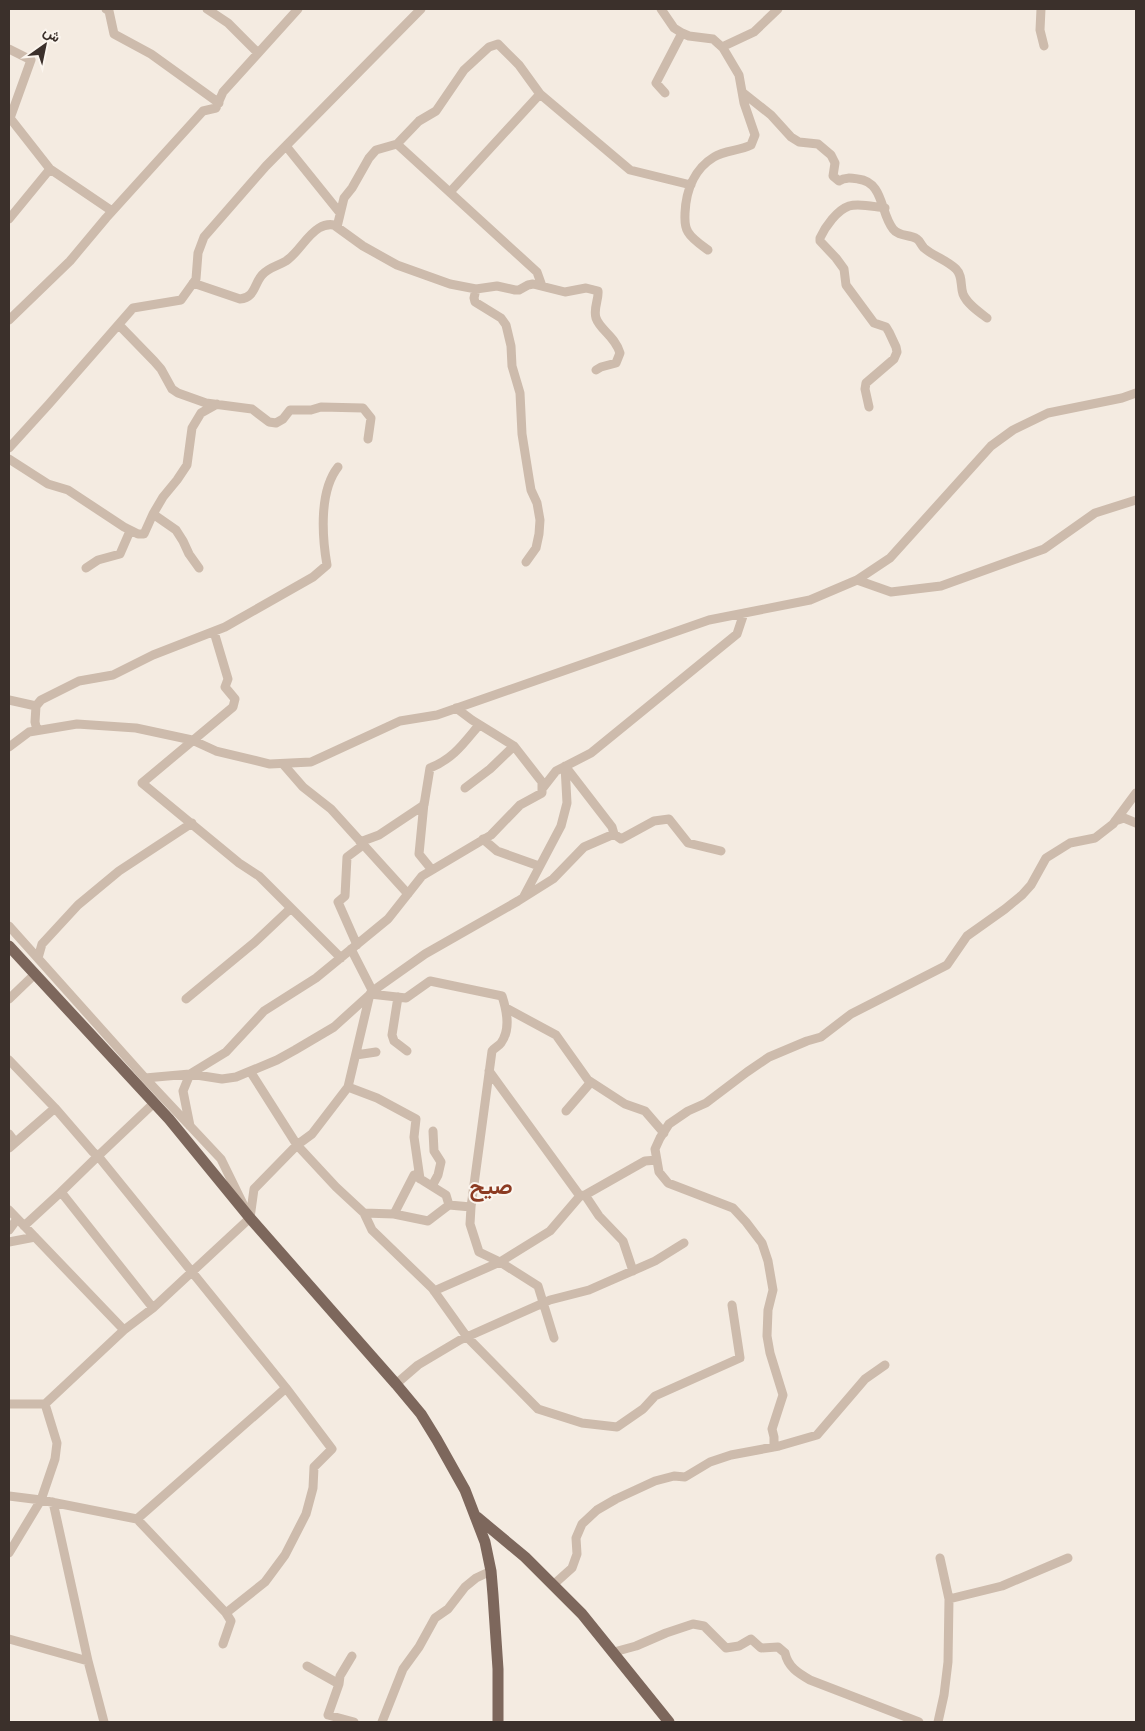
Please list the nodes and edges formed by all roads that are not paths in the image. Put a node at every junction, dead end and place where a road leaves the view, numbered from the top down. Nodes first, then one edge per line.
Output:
1 (207, 9) edge
2 (298, 9) edge
3 (420, 9) edge
4 (661, 9) edge
5 (778, 9) edge
6 (1041, 9) edge
7 (109, 10) edge
8 (682, 33) junction
9 (1044, 46) dead end
10 (722, 47) junction
11 (9, 48) edge
12 (258, 53) junction
13 (742, 92) junction
14 (665, 93) dead end
15 (540, 94) junction
16 (219, 103) junction
17 (10, 120) edge
18 (396, 144) junction
19 (286, 146) junction
20 (50, 169) junction
21 (691, 185) junction
22 (450, 192) junction
23 (885, 208) junction
24 (112, 211) junction
25 (340, 213) junction
26 (9, 220) edge
27 (337, 227) junction
28 (708, 250) dead end
29 (193, 283) junction
30 (542, 286) junction
31 (476, 289) junction
32 (987, 318) dead end
33 (9, 320) edge
34 (119, 325) junction
35 (596, 370) dead end
36 (1136, 393) edge
37 (217, 404) junction
38 (869, 407) dead end
39 (368, 439) dead end
40 (9, 448) edge
41 (9, 459) edge
42 (338, 467) dead end
43 (1136, 500) edge
44 (153, 514) junction
45 (130, 531) junction
46 (526, 562) dead end
47 (86, 568) dead end
48 (199, 568) dead end
49 (857, 580) junction
50 (744, 613) junction
51 (214, 632) junction
52 (9, 700) edge
53 (36, 706) junction
54 (456, 708) junction
55 (479, 725) junction
56 (37, 730) junction
57 (192, 740) junction
58 (514, 746) junction
59 (9, 747) edge
60 (283, 764) junction
61 (565, 766) junction
62 (465, 788) dead end
63 (542, 789) junction
64 (1136, 792) edge
65 (424, 803) junction
66 (1115, 821) junction
67 (192, 823) junction
68 (1136, 823) edge
69 (614, 834) junction
70 (484, 839) junction
71 (362, 843) junction
72 (721, 851) dead end
73 (539, 866) junction
74 (432, 870) junction
75 (408, 894) junction
76 (523, 898) junction
77 (291, 908) junction
78 (9, 926) edge
79 (9, 946) edge
80 (354, 947) junction
81 (38, 958) junction
82 (341, 958) junction
83 (35, 974) junction
84 (372, 993) junction
85 (398, 998) junction
86 (9, 999) edge
87 (186, 999) dead end
88 (506, 1008) junction
89 (407, 1051) dead end
90 (376, 1052) dead end
91 (356, 1054) junction
92 (9, 1060) edge
93 (250, 1071) junction
94 (489, 1071) junction
95 (190, 1074) junction
96 (145, 1078) junction
97 (591, 1082) junction
98 (348, 1087) junction
99 (154, 1104) junction
100 (54, 1108) junction
101 (566, 1112) dead end
102 (190, 1126) junction
103 (433, 1131) dead end
104 (664, 1133) junction
105 (9, 1134) edge
106 (12, 1145) edge
107 (297, 1145) junction
108 (98, 1156) junction
109 (657, 1160) junction
110 (420, 1179) junction
111 (432, 1186) junction
112 (61, 1192) junction
113 (582, 1195) junction
114 (449, 1204) junction
115 (471, 1207) junction
116 (9, 1210) edge
117 (364, 1213) junction
118 (394, 1214) junction
119 (250, 1218) junction
120 (20, 1222) junction
121 (9, 1230) edge
122 (35, 1237) junction
123 (9, 1242) edge
124 (684, 1242) dead end
125 (500, 1262) junction
126 (633, 1271) junction
127 (191, 1272) junction
128 (434, 1291) junction
129 (543, 1303) junction
130 (732, 1305) dead end
131 (153, 1308) junction
132 (124, 1330) junction
133 (467, 1337) junction
134 (554, 1338) dead end
135 (884, 1365) dead end
136 (396, 1384) junction
137 (286, 1388) junction
138 (9, 1404) edge
139 (45, 1404) junction
140 (774, 1447) junction
141 (9, 1496) edge
142 (41, 1500) junction
143 (53, 1502) junction
144 (476, 1516) junction
145 (137, 1520) junction
146 (9, 1553) edge
147 (940, 1558) dead end
148 (1068, 1558) dead end
149 (491, 1571) junction
150 (553, 1585) junction
151 (949, 1599) junction
152 (226, 1613) junction
153 (9, 1639) edge
154 (223, 1644) dead end
155 (614, 1652) junction
156 (352, 1656) dead end
157 (88, 1661) junction
158 (307, 1666) dead end
159 (339, 1684) junction
160 (104, 1722) edge
161 (354, 1722) edge
162 (382, 1722) edge
163 (498, 1722) edge
164 (669, 1722) edge
165 (919, 1722) edge
166 (938, 1722) edge

1 - 12 street
2 - 12 street
3 - 19 street
4 - 8 street
5 - 10 street
6 - 9 street
7 - 16 street
8 - 10 street
8 - 14 street
10 - 13 street
11 - 17 street
12 - 16 street
13 - 21 street
13 - 23 street
15 - 18 street
15 - 21 street
15 - 22 street
16 - 24 street
17 - 20 street
18 - 22 street
18 - 25 street
19 - 25 street
19 - 29 street
20 - 24 street
20 - 26 street
21 - 28 street
22 - 30 street
23 - 32 street
23 - 38 street
24 - 33 street
25 - 27 street
27 - 29 street
27 - 31 street
29 - 34 street
30 - 31 street
30 - 35 street
31 - 46 street
34 - 37 street
34 - 40 street
36 - 49 street
37 - 39 street
37 - 44 street
41 - 45 street
42 - 51 street
43 - 49 street
44 - 45 street
44 - 48 street
45 - 47 street
49 - 50 street
50 - 54 street
50 - 61 street
51 - 53 street
51 - 57 street
52 - 53 street
53 - 56 street
54 - 55 street
54 - 60 street
55 - 58 street
55 - 65 street
56 - 57 street
56 - 59 street
57 - 60 street
57 - 67 street
58 - 62 street
58 - 63 street
60 - 71 street
61 - 63 street
61 - 69 street
61 - 73 street
63 - 70 street
64 - 66 street
65 - 71 street
65 - 74 street
66 - 68 street
66 - 104 street
67 - 77 street
67 - 81 street
69 - 72 street
69 - 76 street
70 - 73 street
70 - 74 street
71 - 75 street
71 - 80 street
73 - 76 street
74 - 75 street
75 - 80 street
76 - 84 street
77 - 82 street
77 - 87 street
78 - 81 street
79 - 83 main road
80 - 82 street
80 - 84 street
81 - 96 street
82 - 95 street
83 - 86 street
83 - 99 main road
84 - 85 street
84 - 91 street
84 - 93 street
85 - 88 street
85 - 89 street
88 - 94 street
88 - 97 street
90 - 91 street
91 - 98 street
92 - 100 street
93 - 95 street
93 - 107 street
94 - 113 street
94 - 115 street
95 - 96 street
95 - 102 street
96 - 102 street
97 - 101 street
97 - 104 street
98 - 107 street
98 - 110 street
99 - 108 street
99 - 119 main road
100 - 106 street
100 - 108 street
102 - 119 street
103 - 111 street
104 - 109 street
105 - 106 street
107 - 117 street
107 - 119 street
108 - 112 street
108 - 127 street
109 - 113 street
109 - 140 street
110 - 111 street
110 - 118 street
111 - 114 street
112 - 120 street
112 - 131 street
113 - 125 street
113 - 126 street
114 - 115 street
114 - 118 street
115 - 125 street
116 - 120 street
117 - 118 street
117 - 128 street
119 - 127 street
119 - 136 main road
120 - 121 street
120 - 122 street
122 - 123 street
122 - 132 street
124 - 126 street
125 - 128 street
125 - 129 street
126 - 129 street
127 - 131 street
127 - 137 street
128 - 133 street
129 - 133 street
129 - 134 street
130 - 133 street
131 - 132 street
132 - 139 street
133 - 136 street
135 - 140 street
136 - 144 main road
137 - 145 street
137 - 152 street
138 - 139 street
139 - 142 street
140 - 150 street
141 - 142 street
142 - 143 street
142 - 146 street
143 - 145 street
143 - 157 street
144 - 149 main road
144 - 150 main road
145 - 152 street
147 - 151 street
148 - 151 street
149 - 162 street
149 - 163 main road
150 - 155 main road
151 - 166 street
152 - 154 street
153 - 157 street
155 - 164 main road
155 - 165 street
156 - 159 street
157 - 160 street
158 - 159 street
159 - 161 street

